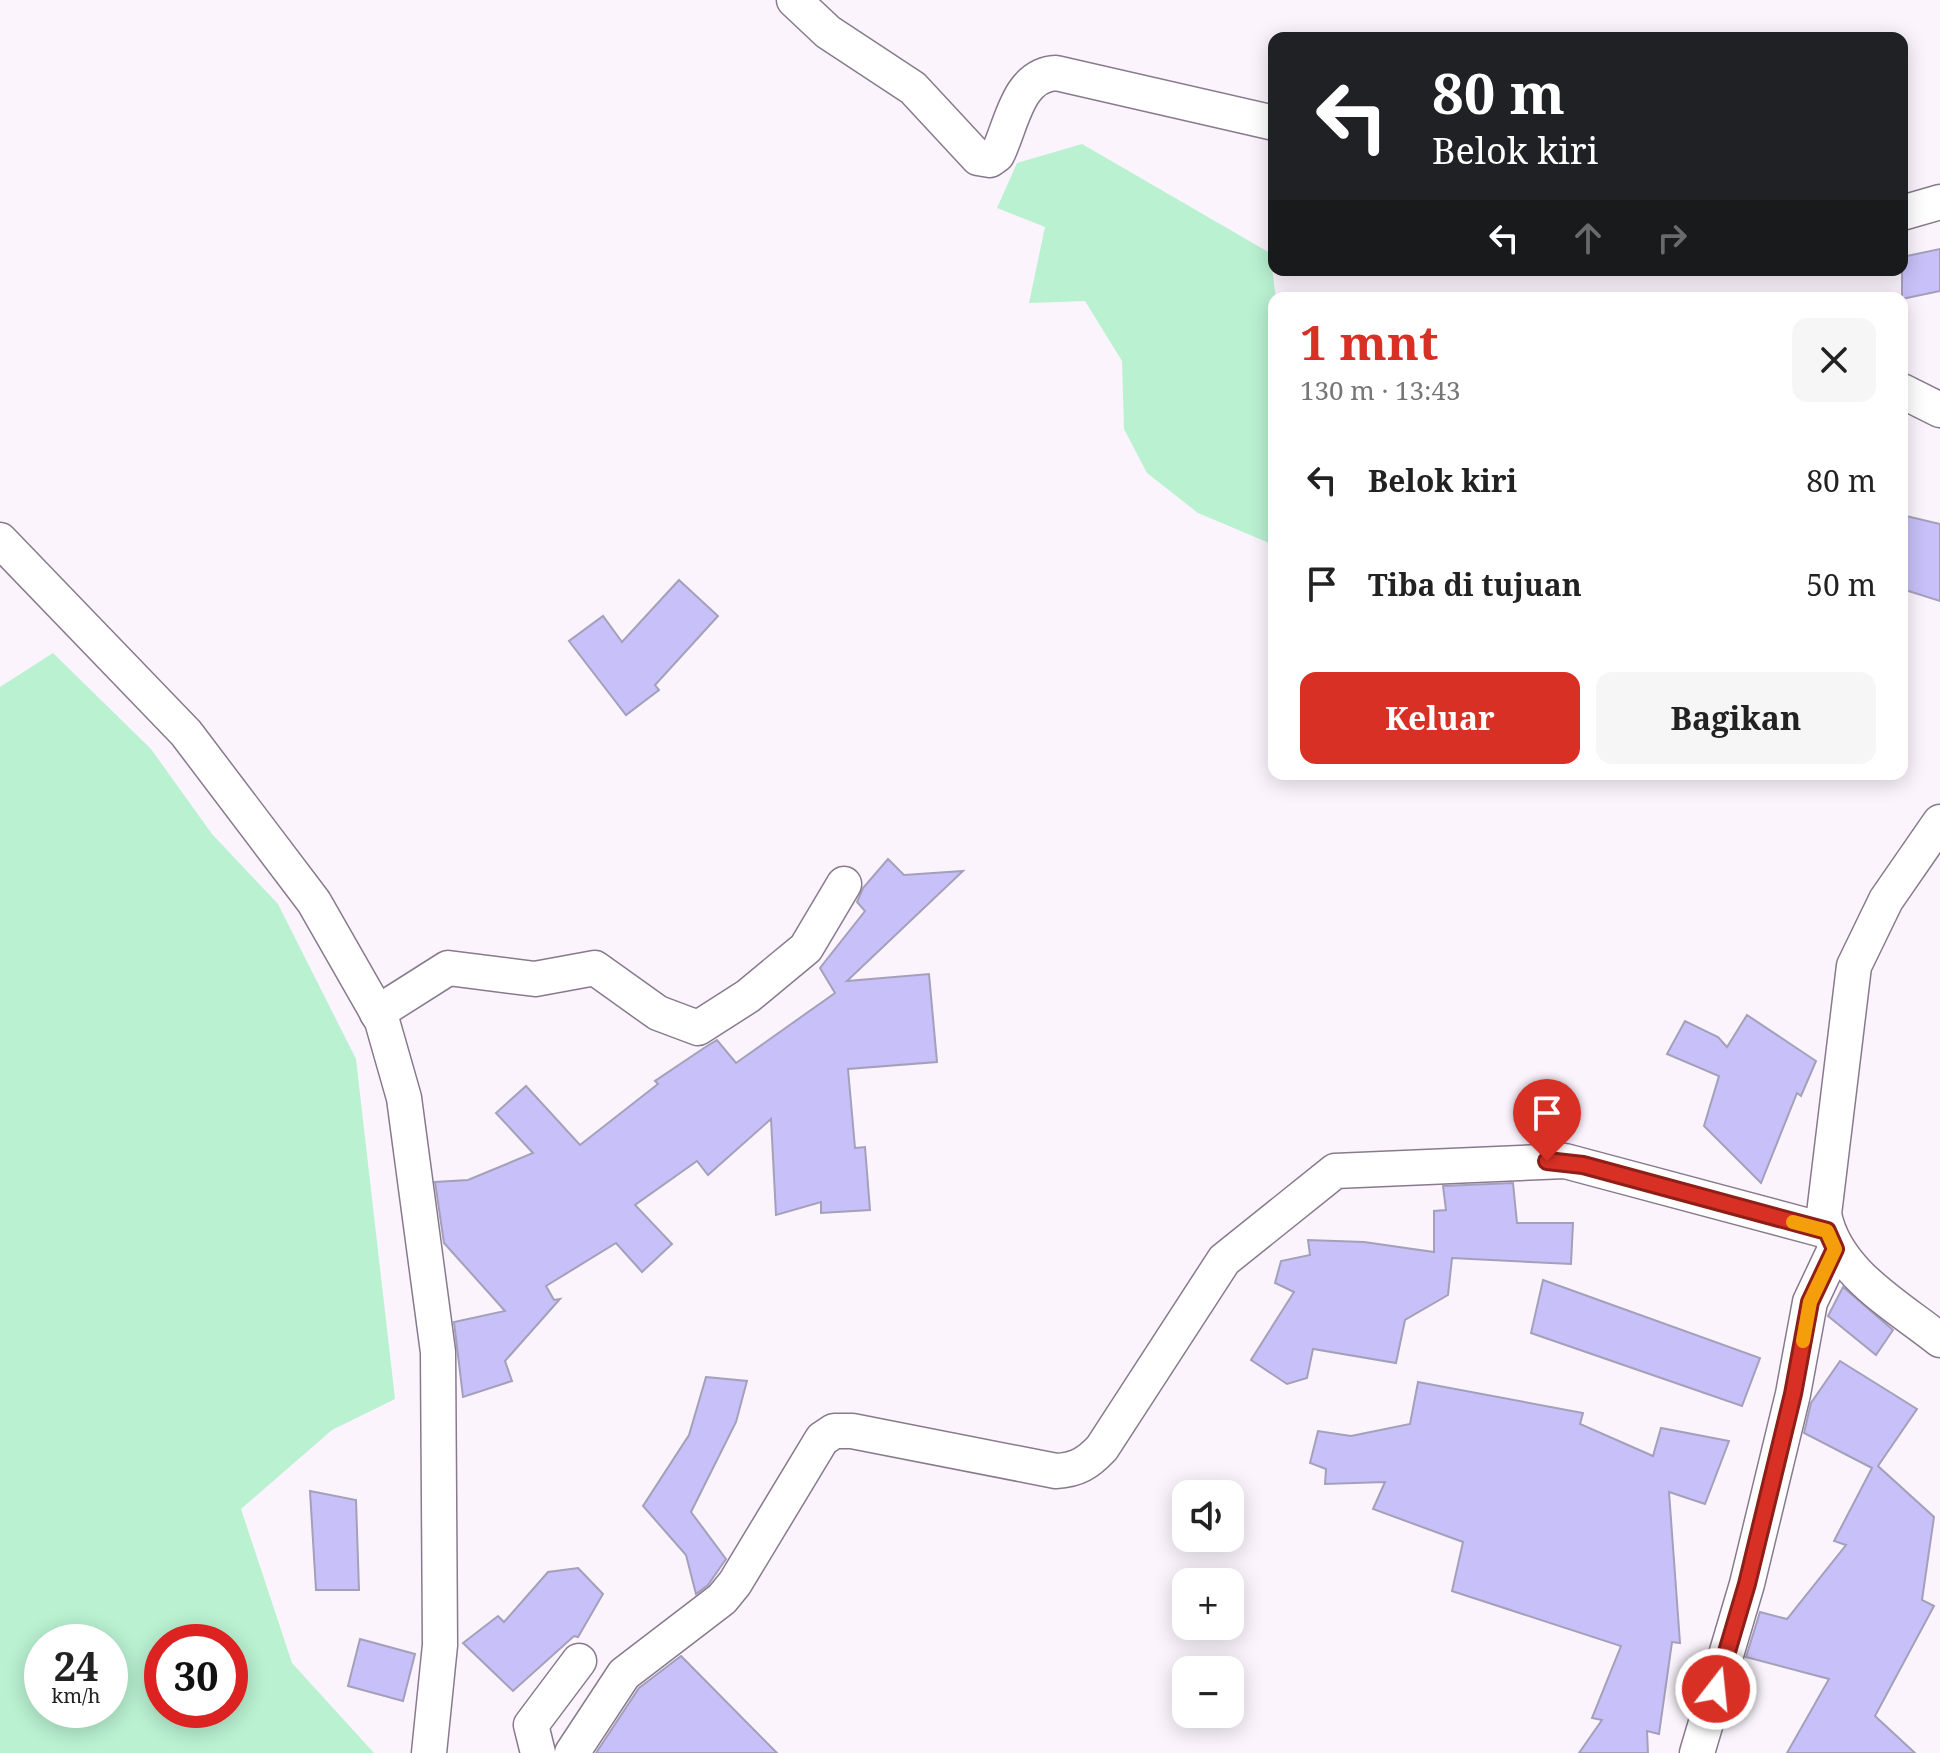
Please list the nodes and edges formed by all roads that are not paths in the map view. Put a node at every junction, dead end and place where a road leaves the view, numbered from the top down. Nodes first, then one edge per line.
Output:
1 (794, 0) edge
2 (1268, 122) edge
3 (1940, 202) edge
4 (1908, 211) edge
5 (1908, 394) edge
6 (1940, 410) edge
7 (0, 540) edge
8 (1940, 822) edge
9 (844, 884) dead end
10 (377, 1013) junction
11 (1831, 1240) junction
12 (1940, 1340) edge
13 (579, 1661) dead end
14 (429, 1753) edge
15 (538, 1753) edge
16 (572, 1753) edge
17 (1697, 1753) edge

1 - 2 street
3 - 4 street
5 - 6 street
7 - 10 street
8 - 11 street
9 - 10 street
10 - 14 street
11 - 12 street
11 - 16 street
11 - 17 street
13 - 15 street

